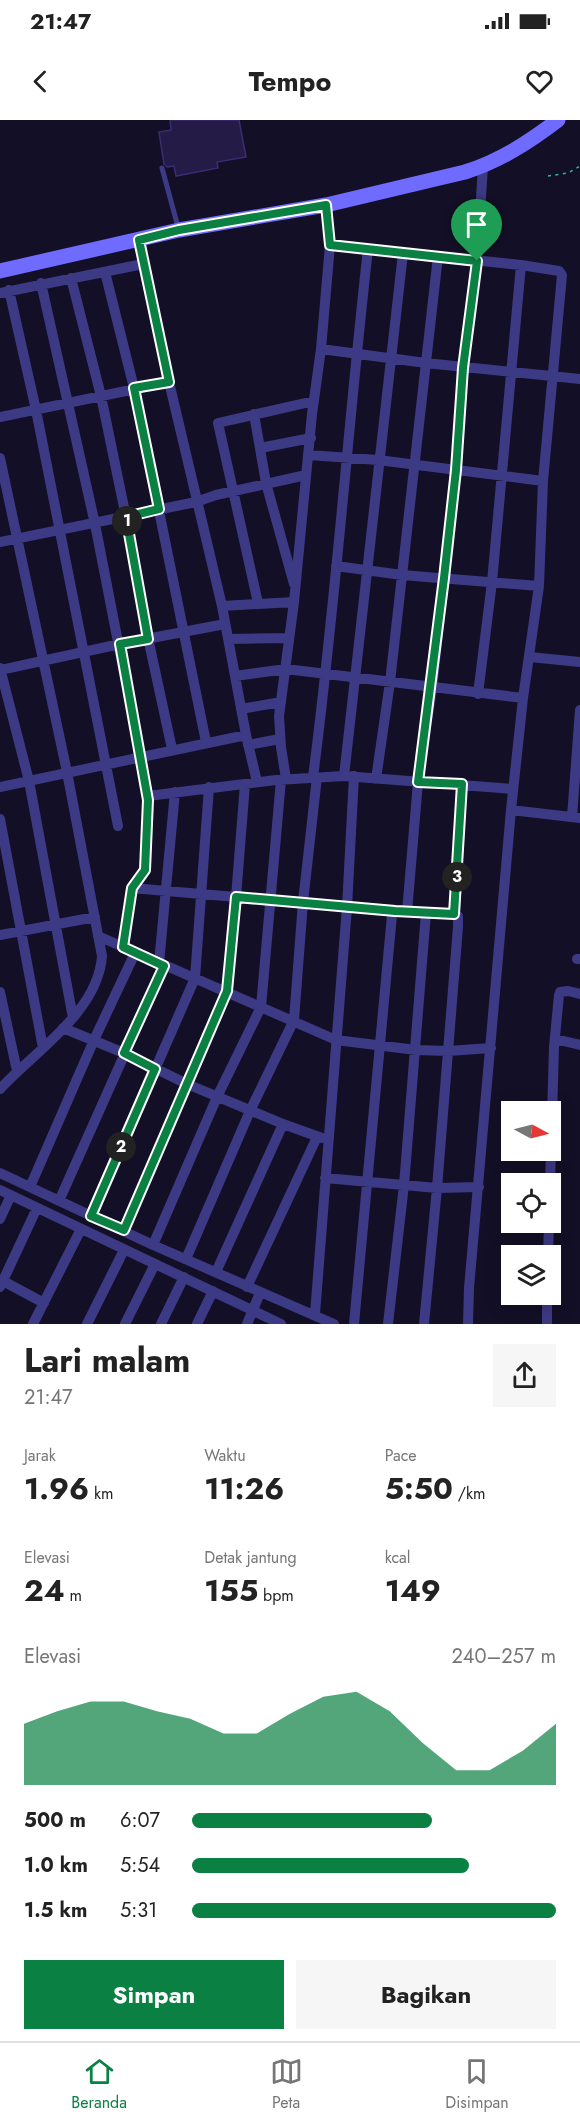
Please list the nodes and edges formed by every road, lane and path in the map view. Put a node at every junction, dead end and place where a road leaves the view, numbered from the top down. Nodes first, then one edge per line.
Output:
1 (558, 120) edge
2 (483, 166) junction
3 (580, 166) edge
4 (162, 168) dead end
5 (548, 176) dead end
6 (326, 205) junction
7 (179, 230) junction
8 (139, 240) junction
9 (330, 245) junction
10 (368, 249) junction
11 (403, 253) junction
12 (438, 256) junction
13 (477, 261) junction
14 (143, 264) junction
15 (521, 266) junction
16 (0, 271) edge
17 (105, 272) junction
18 (71, 278) junction
19 (41, 283) junction
20 (4, 292) edge
21 (321, 349) junction
22 (356, 354) junction
23 (391, 359) junction
24 (426, 363) junction
25 (463, 368) junction
26 (510, 371) junction
27 (553, 376) junction
28 (580, 379) edge
29 (169, 382) junction
30 (134, 388) junction
31 (101, 396) junction
32 (314, 400) junction
33 (68, 404) junction
34 (36, 410) junction
35 (254, 414) junction
36 (0, 417) edge
37 (311, 438) junction
38 (260, 448) junction
39 (309, 455) junction
40 (0, 458) edge
41 (346, 459) junction
42 (378, 460) junction
43 (414, 465) junction
44 (456, 470) junction
45 (306, 475) junction
46 (502, 475) junction
47 (543, 481) junction
48 (266, 483) junction
49 (233, 493) junction
50 (196, 502) junction
51 (159, 509) junction
52 (126, 517) junction
53 (95, 524) junction
54 (59, 530) junction
55 (17, 538) junction
56 (0, 542) edge
57 (336, 566) junction
58 (366, 571) junction
59 (402, 575) junction
60 (444, 578) junction
61 (492, 582) junction
62 (539, 586) junction
63 (296, 591) junction
64 (258, 603) junction
65 (294, 603) junction
66 (222, 606) junction
67 (225, 624) junction
68 (184, 632) junction
69 (288, 638) junction
70 (148, 639) junction
71 (228, 639) junction
72 (120, 644) junction
73 (83, 652) junction
74 (530, 657) junction
75 (42, 662) junction
76 (580, 662) edge
77 (0, 669) edge
78 (286, 669) junction
79 (327, 674) junction
80 (235, 676) junction
81 (354, 677) junction
82 (390, 682) junction
83 (432, 688) junction
84 (478, 694) junction
85 (523, 698) junction
86 (281, 702) junction
87 (241, 709) junction
88 (580, 710) edge
89 (280, 739) junction
90 (247, 740) junction
91 (206, 742) junction
92 (172, 749) junction
93 (140, 757) junction
94 (106, 764) junction
95 (67, 772) junction
96 (349, 776) junction
97 (315, 777) junction
98 (376, 778) junction
99 (283, 780) junction
100 (28, 781) junction
101 (257, 782) junction
102 (418, 782) junction
103 (244, 784) junction
104 (462, 784) junction
105 (0, 787) edge
106 (209, 787) junction
107 (513, 789) junction
108 (175, 792) junction
109 (148, 796) junction
110 (511, 810) junction
111 (576, 818) edge
112 (0, 819) edge
113 (118, 826) dead end
114 (132, 888) junction
115 (166, 891) junction
116 (202, 894) junction
117 (236, 897) junction
118 (270, 900) junction
119 (303, 902) junction
120 (346, 907) junction
121 (395, 911) junction
122 (407, 912) junction
123 (426, 913) junction
124 (454, 914) junction
125 (95, 918) junction
126 (56, 924) junction
127 (21, 930) junction
128 (0, 935) edge
129 (98, 936) junction
130 (123, 947) junction
131 (135, 953) junction
132 (162, 964) junction
133 (195, 978) junction
134 (227, 991) junction
135 (0, 992) edge
136 (580, 994) edge
137 (261, 1007) junction
138 (73, 1018) junction
139 (294, 1020) junction
140 (63, 1028) junction
141 (555, 1039) junction
142 (94, 1040) junction
143 (336, 1040) junction
144 (380, 1045) junction
145 (580, 1045) edge
146 (43, 1048) junction
147 (491, 1048) junction
148 (416, 1050) junction
149 (448, 1051) junction
150 (124, 1053) junction
151 (155, 1069) junction
152 (16, 1071) junction
153 (187, 1084) junction
154 (0, 1089) edge
155 (217, 1097) junction
156 (250, 1111) junction
157 (283, 1124) junction
158 (322, 1138) junction
159 (0, 1173) edge
160 (550, 1173) edge
161 (325, 1178) junction
162 (366, 1181) junction
163 (404, 1185) junction
164 (30, 1187) junction
165 (479, 1187) junction
166 (438, 1188) junction
167 (0, 1190) edge
168 (11, 1195) junction
169 (60, 1201) junction
170 (37, 1208) junction
171 (91, 1216) junction
172 (0, 1219) edge
173 (81, 1229) junction
174 (124, 1230) junction
175 (153, 1245) junction
176 (124, 1250) junction
177 (186, 1259) junction
178 (155, 1264) junction
179 (216, 1272) junction
180 (184, 1277) junction
181 (2, 1284) edge
182 (247, 1287) junction
183 (213, 1291) junction
184 (260, 1293) junction
185 (44, 1303) junction
186 (547, 1305) edge
187 (254, 1310) junction
188 (315, 1314) junction
189 (33, 1324) edge
190 (87, 1324) edge
191 (125, 1324) edge
192 (161, 1324) edge
193 (197, 1324) edge
194 (248, 1324) edge
195 (281, 1324) edge
196 (334, 1324) edge
197 (354, 1324) edge
198 (388, 1324) edge
199 (423, 1324) edge
200 (468, 1324) edge
201 (547, 1324) edge

1 - 2 street
2 - 6 street
2 - 13 street
3 - 5 path
4 - 7 lane
6 - 7 street
6 - 9 street
7 - 8 street
8 - 14 street
8 - 16 street
9 - 10 street
9 - 21 street
10 - 11 street
10 - 22 street
11 - 12 street
11 - 23 street
12 - 13 street
12 - 24 street
13 - 15 street
13 - 25 street
14 - 17 street
14 - 29 street
15 - 26 street
15 - 27 street
17 - 18 street
17 - 30 street
18 - 19 street
18 - 31 street
19 - 20 street
19 - 33 street
20 - 34 street
21 - 22 street
21 - 32 street
22 - 23 street
22 - 41 street
23 - 24 street
23 - 42 street
24 - 25 street
24 - 43 street
25 - 26 street
25 - 44 street
26 - 27 street
26 - 46 street
27 - 28 street
27 - 47 street
29 - 30 street
29 - 50 street
30 - 31 street
30 - 51 street
31 - 33 street
31 - 52 street
32 - 35 street
32 - 37 street
33 - 34 street
33 - 53 street
34 - 36 street
34 - 54 street
35 - 38 street
35 - 49 street
37 - 38 street
37 - 39 street
38 - 48 street
39 - 41 street
39 - 45 street
40 - 55 street
41 - 42 street
41 - 57 street
42 - 43 street
42 - 58 street
43 - 44 street
43 - 59 street
44 - 46 street
44 - 60 street
45 - 48 street
45 - 63 street
46 - 47 street
46 - 61 street
47 - 62 street
48 - 49 street
48 - 63 street
49 - 50 street
49 - 64 street
50 - 51 street
50 - 66 street
51 - 52 street
51 - 68 street
52 - 53 street
52 - 70 street
53 - 54 street
53 - 72 street
54 - 55 street
54 - 73 street
55 - 56 street
55 - 75 street
57 - 58 street
57 - 79 street
58 - 59 street
58 - 81 street
59 - 60 street
59 - 82 street
60 - 61 street
60 - 83 street
61 - 62 street
61 - 84 street
62 - 74 street
63 - 65 street
64 - 65 street
64 - 66 street
65 - 69 street
66 - 67 street
67 - 68 street
67 - 71 street
68 - 70 street
68 - 91 street
69 - 71 street
69 - 78 street
70 - 72 street
70 - 92 street
71 - 80 street
72 - 73 street
72 - 93 street
73 - 75 street
73 - 94 street
74 - 76 street
74 - 85 street
75 - 77 street
75 - 95 street
77 - 100 street
78 - 79 street
78 - 80 street
78 - 86 street
79 - 81 street
79 - 97 street
80 - 87 street
81 - 82 street
81 - 96 street
82 - 83 street
82 - 98 street
83 - 84 street
83 - 102 street
84 - 85 street
85 - 107 street
86 - 87 street
86 - 89 street
87 - 90 street
88 - 111 street
89 - 90 street
89 - 99 street
90 - 91 street
90 - 101 street
91 - 92 street
92 - 93 street
93 - 94 street
93 - 109 street
94 - 95 street
94 - 113 street
95 - 100 street
95 - 125 street
96 - 97 street
96 - 98 street
96 - 120 street
97 - 99 street
97 - 119 street
98 - 102 street
99 - 101 street
99 - 118 street
100 - 105 street
100 - 126 street
101 - 103 street
102 - 104 street
102 - 122 street
103 - 106 street
103 - 117 street
104 - 107 street
104 - 124 street
106 - 108 street
106 - 116 street
107 - 110 street
108 - 109 street
108 - 115 street
109 - 114 street
110 - 111 street
110 - 147 street
112 - 127 street
114 - 115 street
114 - 130 street
115 - 116 street
115 - 132 street
116 - 117 street
116 - 133 street
117 - 118 street
117 - 134 street
118 - 119 street
118 - 137 street
119 - 120 street
119 - 139 street
120 - 121 street
120 - 143 street
121 - 122 street
121 - 144 street
122 - 123 street
123 - 124 street
123 - 148 street
124 - 149 street
125 - 126 street
125 - 129 street
126 - 127 street
126 - 138 street
127 - 128 street
127 - 146 street
129 - 130 street
129 - 138 street
130 - 131 street
131 - 132 street
131 - 142 street
132 - 133 street
132 - 150 street
133 - 134 street
133 - 151 street
134 - 137 street
134 - 153 street
135 - 152 street
136 - 141 street
137 - 139 street
137 - 155 street
138 - 140 street
139 - 143 street
139 - 156 street
140 - 142 street
140 - 146 street
141 - 145 street
141 - 160 street
142 - 150 street
142 - 164 street
143 - 144 street
143 - 158 street
144 - 148 street
144 - 162 street
146 - 152 street
147 - 149 street
147 - 165 street
148 - 149 street
148 - 163 street
149 - 166 street
150 - 151 street
150 - 169 street
151 - 153 street
151 - 171 street
152 - 154 street
153 - 155 street
153 - 174 street
155 - 156 street
155 - 175 street
156 - 157 street
156 - 177 street
157 - 158 street
157 - 179 street
158 - 161 street
158 - 182 street
159 - 164 street
161 - 162 street
161 - 188 street
162 - 163 street
162 - 197 street
163 - 166 street
163 - 198 street
164 - 169 street
165 - 166 street
165 - 200 street
166 - 199 street
167 - 168 street
168 - 170 street
168 - 172 street
169 - 171 street
170 - 173 street
170 - 181 street
171 - 174 street
173 - 176 street
173 - 185 street
174 - 175 street
175 - 177 street
176 - 178 street
176 - 190 street
177 - 179 street
178 - 180 street
178 - 191 street
179 - 182 street
180 - 183 street
180 - 192 street
181 - 185 street
182 - 184 street
183 - 187 street
183 - 193 street
184 - 187 street
184 - 188 street
185 - 189 street
186 - 201 street
187 - 194 street
187 - 195 street
188 - 196 street

